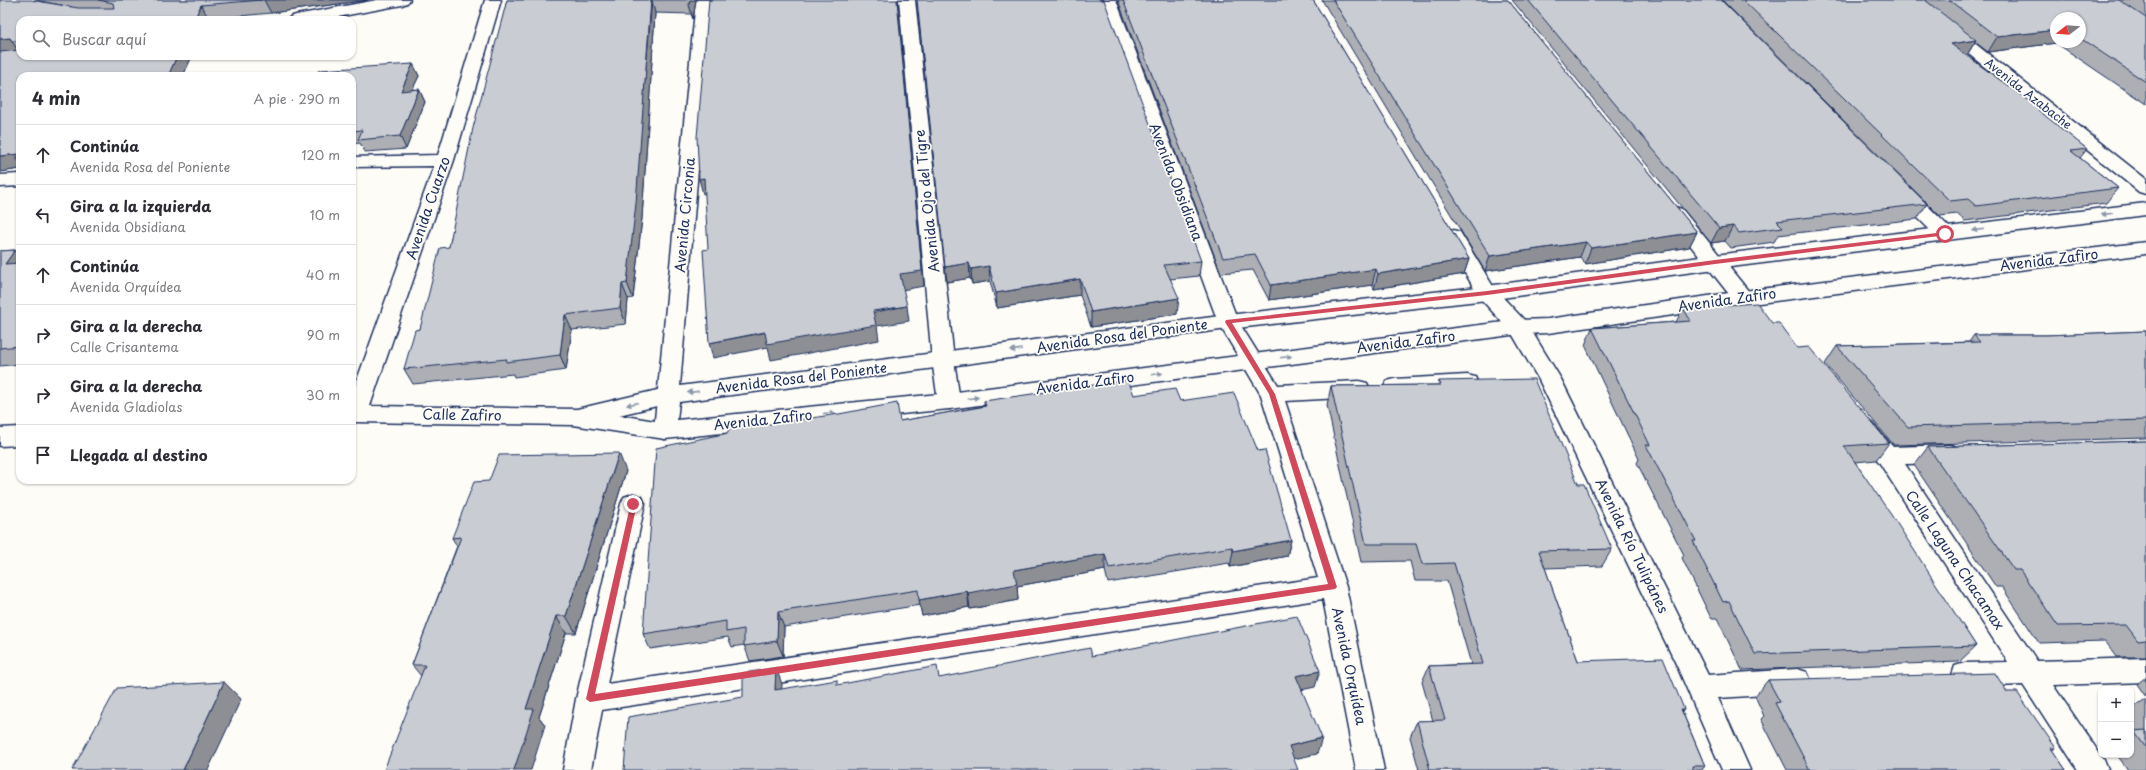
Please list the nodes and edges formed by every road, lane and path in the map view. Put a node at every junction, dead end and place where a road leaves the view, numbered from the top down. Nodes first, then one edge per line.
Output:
1 (402, 0) edge
2 (493, 0) edge
3 (704, 0) edge
4 (907, 0) edge
5 (1108, 0) edge
6 (1910, 0) edge
7 (317, 16) edge
8 (445, 160) junction
9 (356, 162) edge
10 (1889, 178) edge
11 (16, 180) edge
12 (0, 181) edge
13 (2146, 188) edge
14 (1666, 201) edge
15 (2146, 209) edge
16 (1442, 218) edge
17 (1945, 234) junction
18 (2146, 248) edge
19 (1715, 262) junction
20 (1487, 293) junction
21 (1743, 298) junction
22 (1228, 322) junction
23 (1519, 327) junction
24 (943, 360) junction
25 (1251, 361) junction
26 (1550, 379) junction
27 (1527, 380) edge
28 (1487, 382) edge
29 (1272, 394) junction
30 (670, 395) junction
31 (949, 401) junction
32 (356, 408) edge
33 (1851, 413) edge
34 (356, 414) edge
35 (573, 417) junction
36 (665, 430) junction
37 (16, 436) edge
38 (0, 437) edge
39 (1973, 453) edge
40 (1887, 456) junction
41 (633, 504) dead end
42 (1333, 587) junction
43 (2146, 670) edge
44 (2030, 673) junction
45 (1944, 676) edge
46 (1818, 680) edge
47 (1700, 688) junction
48 (590, 699) junction
49 (577, 770) edge
50 (1370, 770) edge
51 (1736, 770) edge
52 (2094, 770) edge

1 - 7 street
2 - 8 street, Avenida Cuarzo
3 - 30 street, Avenida Circonia
4 - 24 street, Avenida Ojo del Tigre
5 - 22 street, Avenida Obsidiana
6 - 13 street, Avenida Azabache
8 - 9 street
8 - 32 street, Avenida Cuarzo
10 - 17 street
11 - 12 street
14 - 19 street
15 -> 17 street, Avenida Rosa del Poniente
16 - 20 street, Avenida Río Tulipánes
17 - 19 street, Avenida Rosa del Poniente
18 - 21 street, Avenida Zafiro
19 - 20 street, Avenida Rosa del Poniente
19 - 21 street
20 - 22 street, Avenida Rosa del Poniente
20 - 23 street, Avenida Río Tulipánes
21 - 23 street, Avenida Zafiro
22 -> 24 street, Avenida Rosa del Poniente
22 - 25 street, Avenida Obsidiana
25 -> 23 street, Avenida Zafiro
23 - 26 street, Avenida Río Tulipánes
24 -> 30 street, Avenida Rosa del Poniente
24 - 31 street, Avenida Ojo del Tigre
25 - 29 street, Avenida Orquídea
31 -> 25 street, Avenida Zafiro
26 - 27 street
26 - 47 street, Avenida Río Tulipánes
28 - 29 street
29 - 42 street, Avenida Orquídea
30 -> 35 street, Calle Zafiro
30 - 36 street, Avenida Circonia
36 -> 31 street, Avenida Zafiro
33 - 40 street, Calle Laguna Chacamax
34 - 35 street, Calle Zafiro
35 - 36 street, Calle Zafiro
37 - 38 street
39 - 40 street
40 - 44 street, Calle Laguna Chacamax
41 - 48 street
42 - 48 street
42 - 50 street, Avenida Orquídea
43 - 44 street
44 - 45 street
44 - 52 street, Calle Laguna Chacamax
46 - 47 street
47 - 51 street, Avenida Río Tulipánes
48 - 49 street

